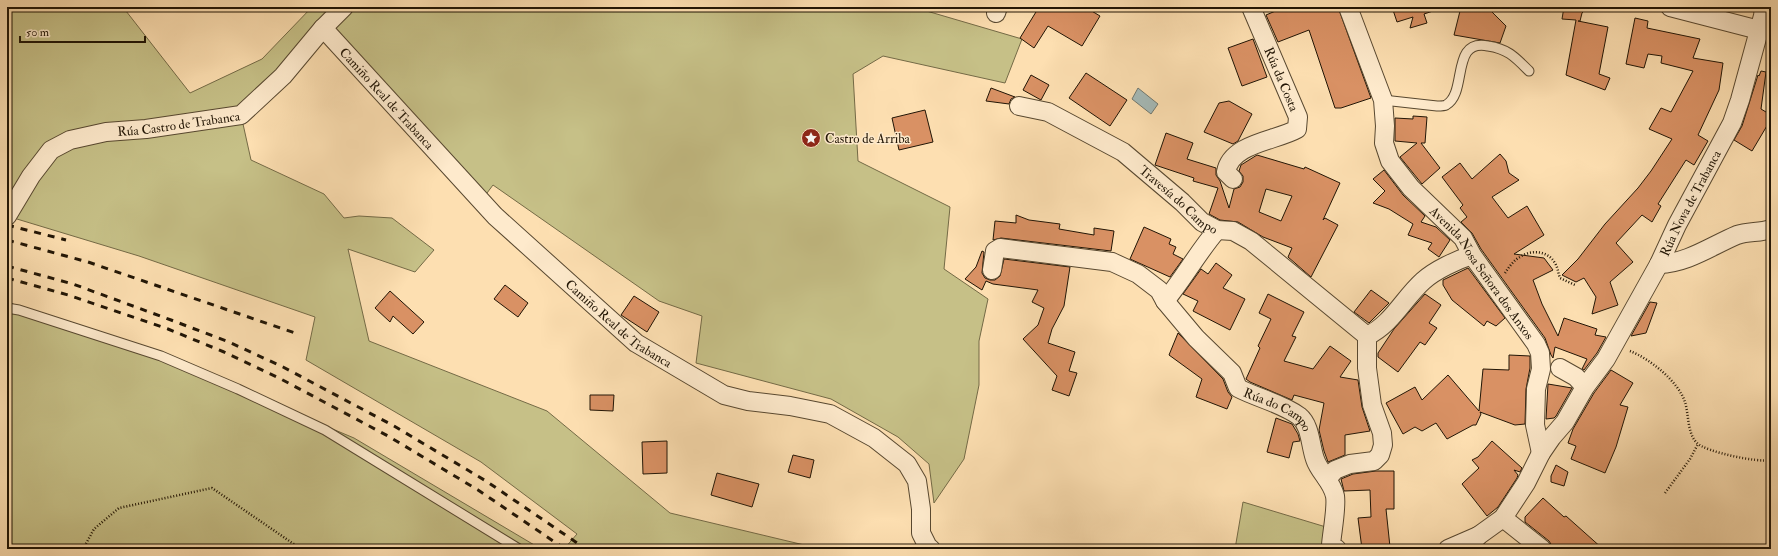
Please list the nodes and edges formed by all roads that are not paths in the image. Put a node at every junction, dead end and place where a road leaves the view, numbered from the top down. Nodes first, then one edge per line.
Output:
1 (344, 7) edge
2 (1251, 7) edge
3 (1348, 7) edge
4 (1670, 7) edge
5 (1764, 7) edge
6 (323, 28) junction
7 (1759, 30) junction
8 (1529, 71) dead end
9 (1382, 100) junction
10 (1019, 106) dead end
11 (1233, 179) dead end
12 (7, 216) edge
13 (1218, 230) junction
14 (1771, 230) edge
15 (1472, 255) junction
16 (1659, 264) junction
17 (992, 270) dead end
18 (1165, 301) junction
19 (7, 308) edge
20 (1367, 336) junction
21 (1560, 368) dead end
22 (1585, 386) junction
23 (1541, 453) junction
24 (1327, 479) junction
25 (1503, 518) junction
26 (1473, 543) edge
27 (1333, 548) edge
28 (519, 549) edge
29 (931, 549) edge
30 (1448, 549) edge
31 (1542, 549) edge

1 - 6 street, Rúa Castro de Trabanca
2 - 11 street, Rúa da Costa
3 - 9 street, Avenida Nosa Señora dos Anxos
4 - 7 street
5 - 7 street, Rúa Nova de Trabanca
6 - 12 street, Rúa Castro de Trabanca
6 - 29 street, Camiño Real de Trabanca
7 - 16 street, Rúa Nova de Trabanca
8 - 9 lane
9 - 15 street, Avenida Nosa Señora dos Anxos
10 - 13 street, Travesía do Campo
13 - 18 street
13 - 20 street, Travesía do Campo
14 - 16 street
15 - 20 street
15 - 23 street, Avenida Nosa Señora dos Anxos
16 - 22 street, Rúa Nova de Trabanca
17 - 18 street, Rúa do Campo
18 - 24 street, Rúa do Campo
19 - 28 lane
20 - 24 street
21 - 22 street
22 - 23 street, Rúa Nova de Trabanca
23 - 25 street
24 - 27 street, Rúa do Campo
25 - 26 street
25 - 31 street
26 - 30 street

